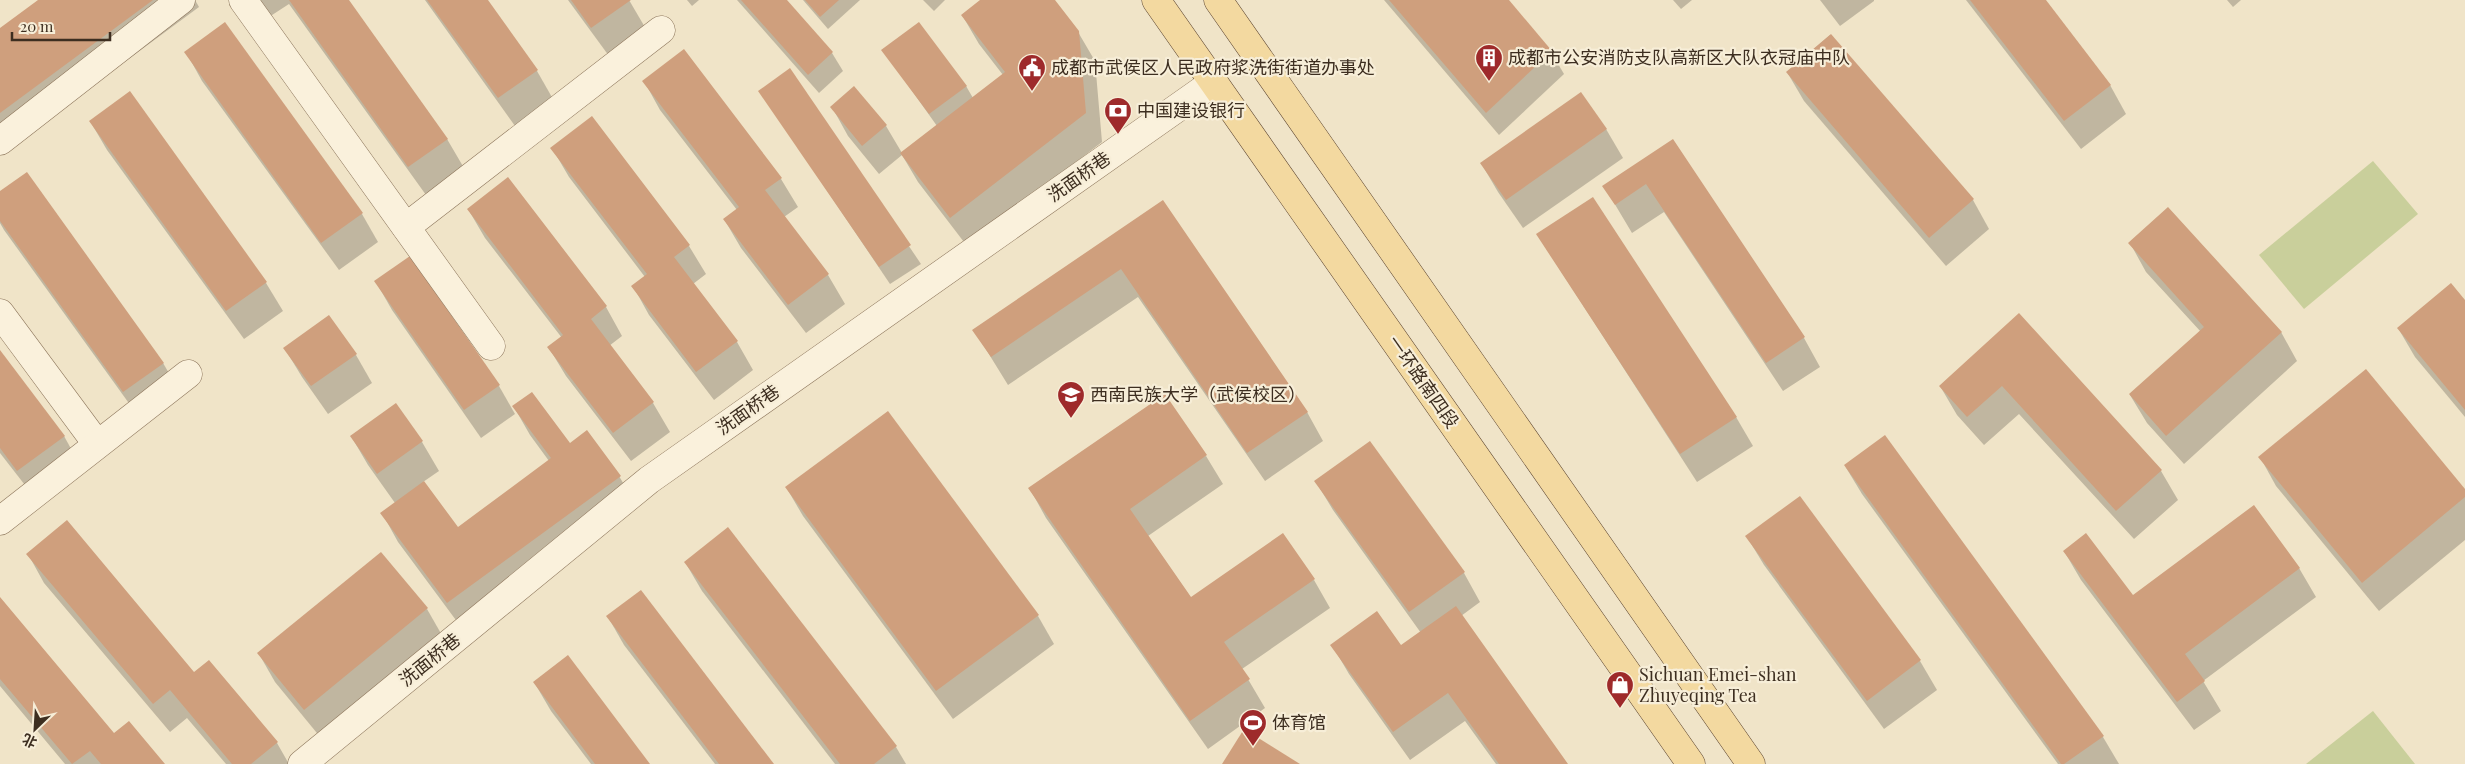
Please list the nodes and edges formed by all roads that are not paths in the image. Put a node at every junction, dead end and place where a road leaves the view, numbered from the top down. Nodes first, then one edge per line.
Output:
1 (181, 0) edge
2 (243, 0) edge
3 (1156, 0) edge
4 (1218, 0) edge
5 (661, 30) dead end
6 (1214, 82) junction
7 (0, 141) edge
8 (406, 227) junction
9 (0, 313) edge
10 (491, 346) dead end
11 (188, 374) dead end
12 (97, 444) junction
13 (0, 521) edge
14 (302, 764) edge
15 (1691, 764) edge
16 (1751, 764) edge

1 - 7 street
2 - 8 street
3 - 6 main road, 一环路南四段
4 - 16 main road
5 - 8 street
6 - 14 street, 洗面桥巷
6 - 15 main road, 一环路南四段
8 - 10 street
9 - 12 street
11 - 12 street
12 - 13 street

